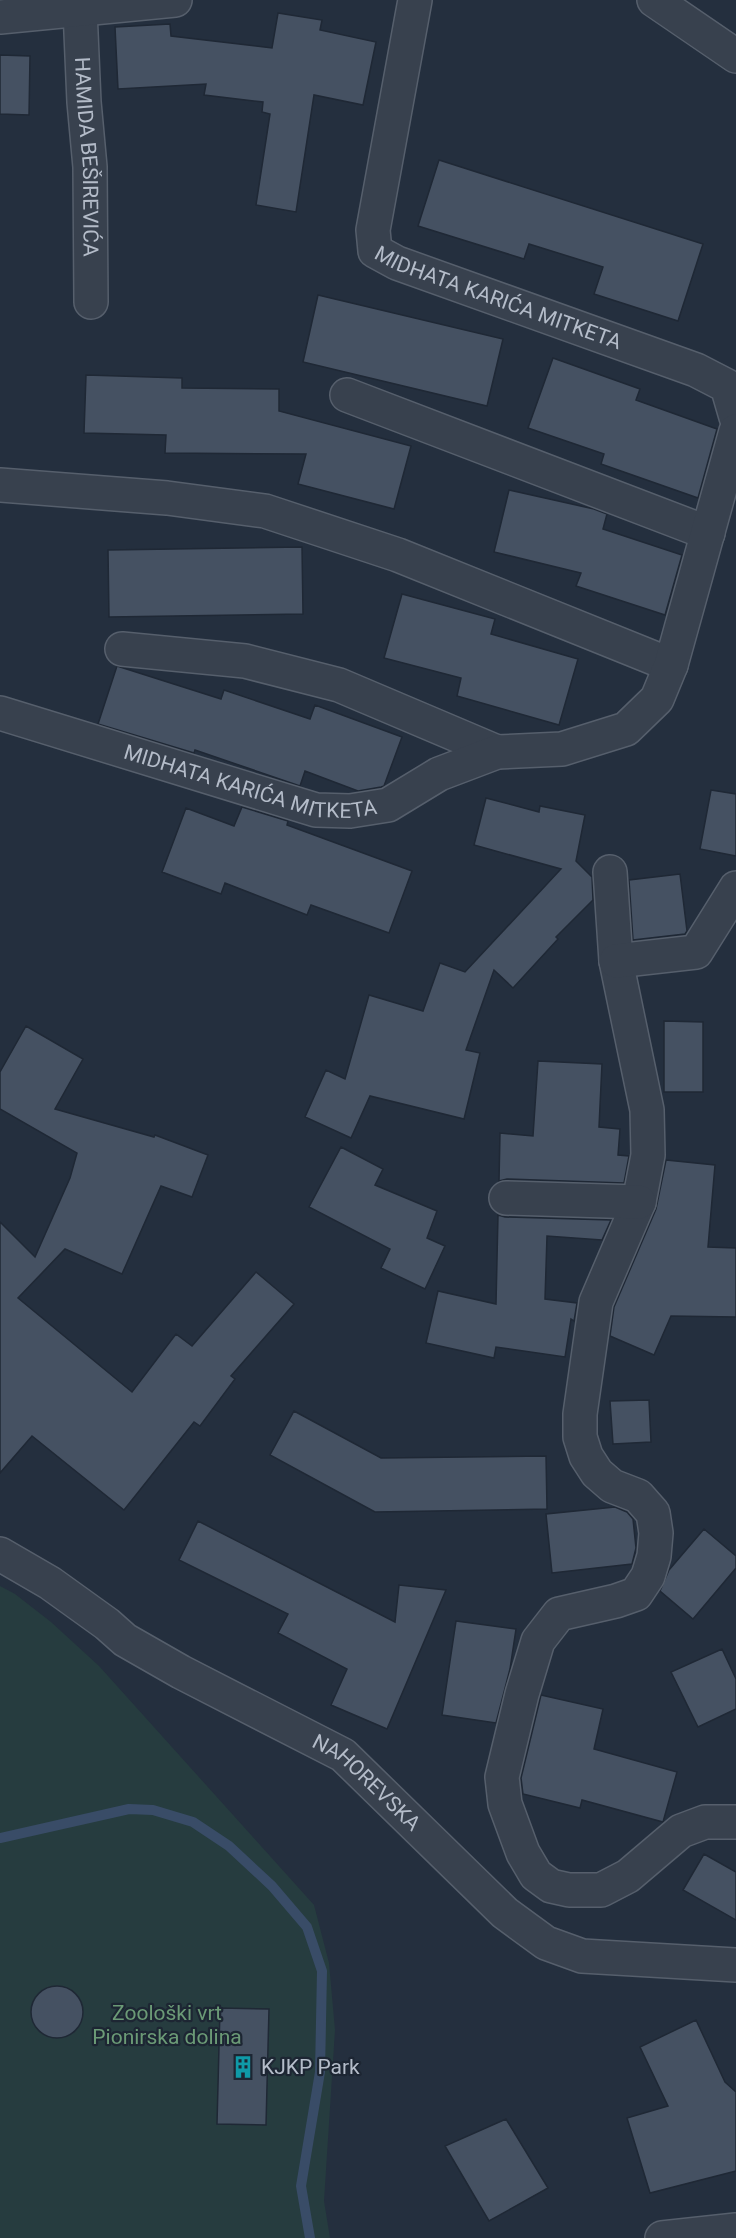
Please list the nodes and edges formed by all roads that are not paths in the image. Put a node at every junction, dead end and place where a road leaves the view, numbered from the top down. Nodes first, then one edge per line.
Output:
1 (175, 0) edge
2 (415, 0) edge
3 (654, 0) edge
4 (80, 10) junction
5 (0, 17) edge
6 (736, 56) edge
7 (91, 302) dead end
8 (347, 395) dead end
9 (736, 417) edge
10 (736, 431) edge
11 (0, 485) edge
12 (708, 533) junction
13 (122, 649) dead end
14 (671, 664) junction
15 (0, 713) edge
16 (497, 752) junction
17 (610, 872) dead end
18 (736, 888) edge
19 (616, 961) junction
20 (506, 1198) dead end
21 (639, 1202) junction
22 (0, 1554) edge
23 (736, 1821) edge
24 (736, 1965) edge
25 (736, 2230) edge
26 (662, 2238) edge

1 - 4 street
2 - 9 street, MIDHATA KARIĆA MITKETA
3 - 6 street
4 - 5 street
4 - 7 street, HAMIDA BEŠIREVIĆA
8 - 12 street
10 - 12 street, MIDHATA KARIĆA MITKETA
11 - 14 street
12 - 14 street, MIDHATA KARIĆA MITKETA
13 - 16 street
14 - 16 street, MIDHATA KARIĆA MITKETA
15 - 16 street, MIDHATA KARIĆA MITKETA
17 - 19 street
18 - 19 street
19 - 21 street
20 - 21 street
21 - 23 street
22 - 24 street, NAHOREVSKA
25 - 26 street

